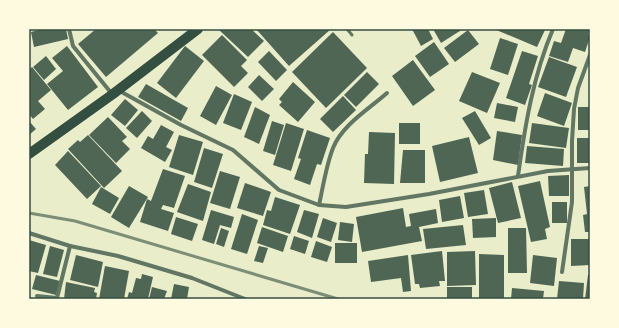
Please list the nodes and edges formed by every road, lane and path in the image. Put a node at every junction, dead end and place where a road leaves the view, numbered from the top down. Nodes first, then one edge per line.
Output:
1 (69, 29) edge
2 (198, 29) edge
3 (347, 29) edge
4 (553, 29) edge
5 (352, 35) dead end
6 (590, 55) edge
7 (115, 92) junction
8 (387, 93) dead end
9 (29, 154) edge
10 (572, 168) junction
11 (590, 168) edge
12 (518, 176) junction
13 (319, 206) junction
14 (29, 233) edge
15 (70, 246) junction
16 (562, 272) dead end
17 (37, 296) dead end
18 (245, 299) edge

1 - 7 street
2 - 7 main road
3 - 5 lane
4 - 12 street
6 - 10 street
7 - 9 main road
7 - 13 street
8 - 13 street
10 - 11 street
10 - 12 street
10 - 16 street
12 - 13 street
14 - 15 street
15 - 17 street
15 - 18 street

